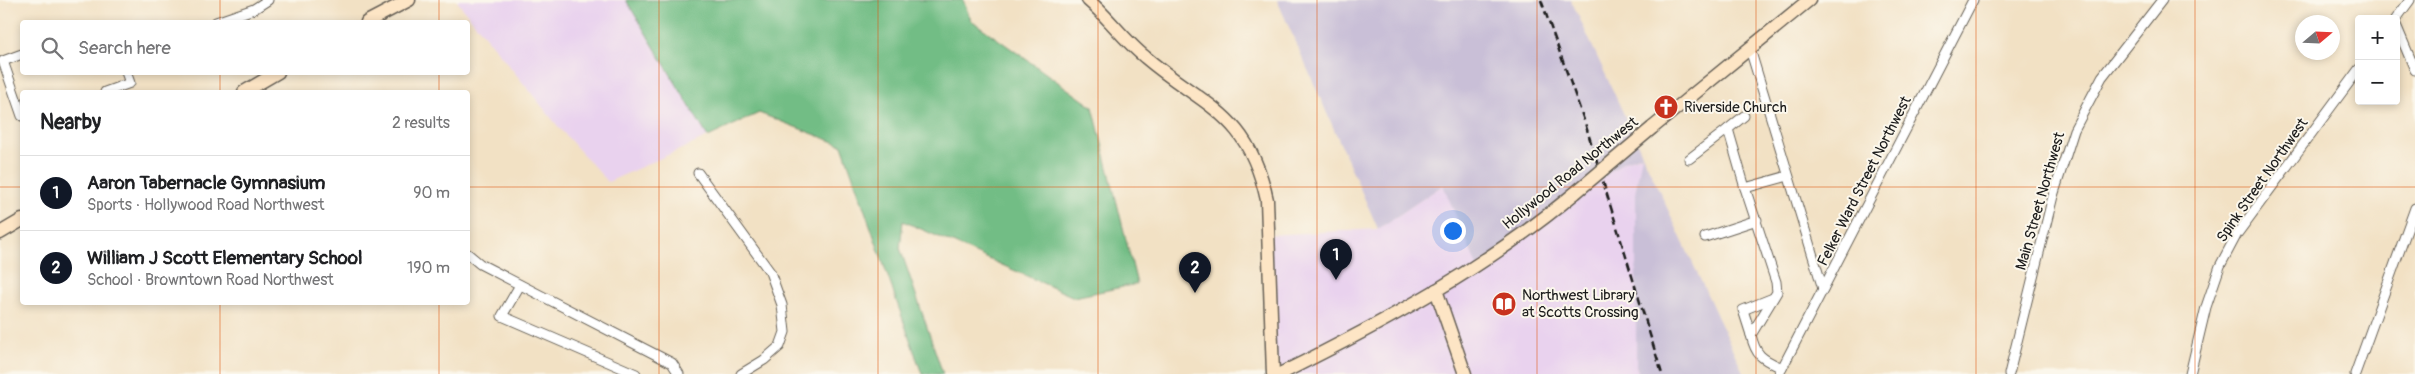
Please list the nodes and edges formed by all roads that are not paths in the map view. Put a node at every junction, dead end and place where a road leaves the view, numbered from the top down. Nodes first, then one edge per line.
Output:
1 (268, 0) edge
2 (1088, 0) edge
3 (1809, 0) edge
4 (1973, 0) edge
5 (2162, 0) edge
6 (2410, 0) edge
7 (403, 1) edge
8 (2399, 15) edge
9 (222, 20) edge
10 (370, 20) edge
11 (2400, 35) edge
12 (1750, 49) junction
13 (20, 55) edge
14 (2415, 70) edge
15 (2355, 74) edge
16 (127, 75) edge
17 (273, 75) edge
18 (110, 90) edge
19 (247, 90) edge
20 (20, 110) edge
21 (1744, 116) dead end
22 (1728, 129) junction
23 (1689, 159) dead end
24 (698, 173) dead end
25 (1788, 176) junction
26 (1745, 188) junction
27 (2415, 208) edge
28 (1757, 220) junction
29 (20, 221) edge
30 (0, 233) edge
31 (1705, 237) dead end
32 (470, 256) edge
33 (520, 285) junction
34 (1823, 289) junction
35 (1436, 290) junction
36 (1773, 298) junction
37 (1751, 335) junction
38 (1780, 371) edge
39 (636, 374) edge
40 (679, 374) edge
41 (740, 374) edge
42 (1273, 374) edge
43 (1280, 374) edge
44 (1465, 374) edge
45 (2009, 374) edge
46 (2190, 374) edge
47 (2355, 374) edge

1 - 9 street
2 - 42 street
3 - 12 street, Hollywood Road Northwest
4 - 34 street, Felker Ward Street Northwest
5 - 45 street, Main Street Northwest
6 - 8 street
7 - 10 street
11 - 14 street
12 - 25 street
12 - 35 street, Hollywood Road Northwest, bridge
13 - 20 street
15 - 46 street, Spink Street Northwest
16 - 18 street
17 - 19 street
21 - 22 street
22 - 23 street
22 - 26 street
24 - 41 street
25 - 26 street
25 - 34 street
26 - 28 street
27 - 47 street
28 - 31 street
28 - 36 street
29 - 30 street
32 - 33 street
33 - 39 street
33 - 40 street
34 - 38 street, Felker Ward Street Northwest
35 - 43 street, Hollywood Road Northwest
35 - 44 street
36 - 37 street
36 - 37 street
37 - 38 street

